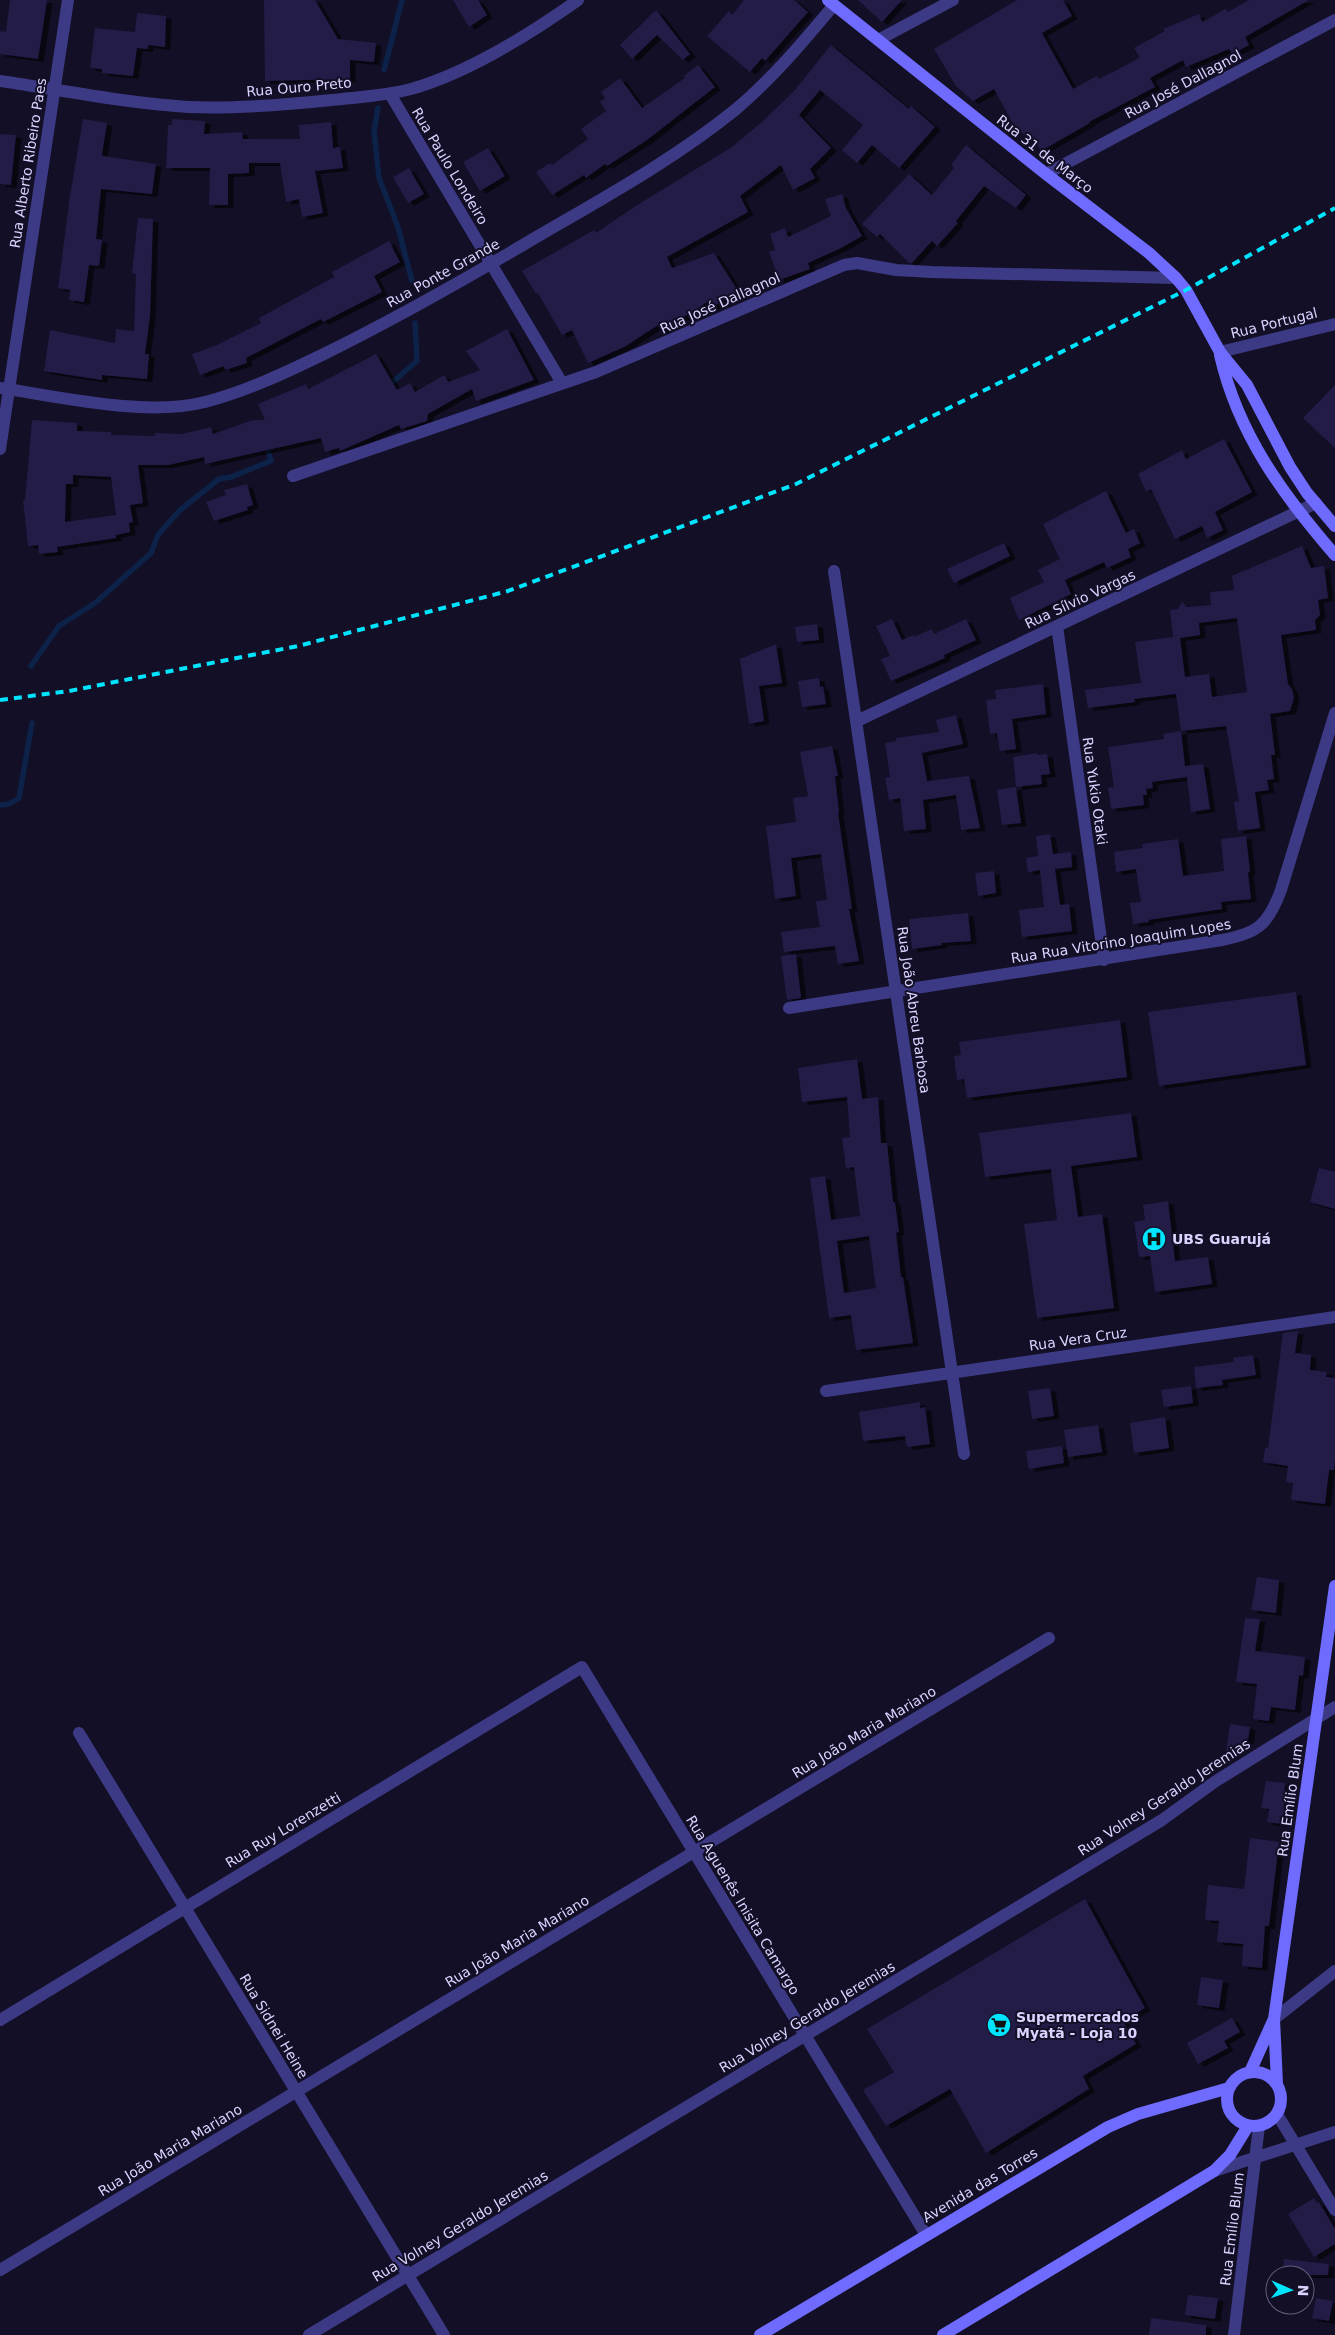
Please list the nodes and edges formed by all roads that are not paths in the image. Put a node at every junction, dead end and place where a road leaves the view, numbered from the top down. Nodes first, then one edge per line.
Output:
1 (68, 0) edge
2 (578, 0) edge
3 (953, 0) edge
4 (831, 3) edge
5 (1335, 20) edge
6 (878, 40) junction
7 (0, 81) edge
8 (54, 89) junction
9 (390, 94) junction
10 (1046, 174) junction
11 (491, 264) junction
12 (1176, 278) junction
13 (1335, 324) edge
14 (1220, 352) junction
15 (562, 383) junction
16 (4, 389) edge
17 (0, 449) edge
18 (293, 476) dead end
19 (1316, 503) junction
20 (1298, 512) junction
21 (1335, 526) edge
22 (1335, 555) edge
23 (834, 571) dead end
24 (1057, 626) junction
25 (1335, 713) edge
26 (857, 722) junction
27 (1104, 960) junction
28 (896, 992) junction
29 (788, 1008) dead end
30 (1335, 1317) edge
31 (952, 1372) junction
32 (826, 1391) dead end
33 (964, 1454) dead end
34 (1335, 1586) edge
35 (1050, 1638) dead end
36 (582, 1667) joint
37 (1335, 1707) edge
38 (1316, 1718) junction
39 (79, 1733) dead end
40 (694, 1852) junction
41 (185, 1908) junction
42 (1335, 1971) edge
43 (1274, 2019) junction
44 (0, 2020) edge
45 (805, 2035) junction
46 (1250, 2072) junction
47 (1277, 2084) junction
48 (1229, 2088) junction
49 (296, 2091) junction
50 (1277, 2114) junction
51 (1253, 2126) junction
52 (1335, 2132) edge
53 (1295, 2145) junction
54 (1256, 2158) junction
55 (1214, 2171) junction
56 (1335, 2210) edge
57 (926, 2235) junction
58 (0, 2270) edge
59 (408, 2275) junction
60 (309, 2335) edge
61 (444, 2335) edge
62 (760, 2335) edge
63 (943, 2335) edge
64 (1234, 2335) edge

1 - 8 street, Rua Alberto Ribeiro Paes
2 - 9 street, Rua Ouro Preto
3 - 6 street
4 - 6 main road, Rua 31 de Março
4 - 11 street, Rua Ponte Grande
5 - 10 street, Rua José Dallagnol
6 - 10 main road, Rua 31 de Março
7 - 8 street, Rua Ouro Preto
8 - 9 street, Rua Ouro Preto
8 - 16 street, Rua Alberto Ribeiro Paes
9 - 11 street, Rua Paulo Londeiro
10 - 12 main road, Rua 31 de Março
11 - 15 street, Rua Paulo Londeiro
11 - 16 street, Rua Ponte Grande
12 - 14 main road, Rua 31 de Março
12 - 15 street, Rua José Dallagnol
13 - 14 street, Rua Portugal
14 - 19 main road, Rua 31 de Março
14 - 20 main road, Rua 31 de Março
15 - 18 street, Rua José Dallagnol
16 - 17 street, Rua Alberto Ribeiro Paes
19 - 20 street, Rua Sílvio Vargas
19 - 21 main road, Rua 31 de Março
20 - 22 main road, Rua 31 de Março
20 - 24 street, Rua Sílvio Vargas
23 - 26 street, Rua João Abreu Barbosa
24 - 26 street, Rua Sílvio Vargas
24 - 27 street, Rua Yukio Otaki
25 - 27 street, Rua Rua Vitorino Joaquim Lopes
26 - 28 street, Rua João Abreu Barbosa
27 - 28 street, Rua Rua Vitorino Joaquim Lopes
28 - 29 street, Rua Rua Vitorino Joaquim Lopes
28 - 31 street, Rua João Abreu Barbosa
30 - 31 street, Rua Vera Cruz
31 - 32 street, Rua Vera Cruz
31 - 33 street, Rua João Abreu Barbosa
34 - 38 main road, Rua Emílio Blum
35 - 40 street, Rua João Maria Mariano
36 - 40 street, Rua Aguenês Inisita Camargo
36 - 41 street, Rua Ruy Lorenzetti
37 - 38 street, Rua Volney Geraldo Jeremias
38 - 43 main road, Rua Emílio Blum
38 - 45 street, Rua Volney Geraldo Jeremias
39 - 41 street, Rua Sidnei Heine
40 - 45 street, Rua Aguenês Inisita Camargo
40 - 49 street, Rua João Maria Mariano
41 - 44 street, Rua Ruy Lorenzetti
41 - 49 street, Rua Sidnei Heine
42 - 43 street
43 - 46 main road, Rua Emílio Blum
43 - 47 main road, Rua Emílio Blum
45 - 57 street, Rua Aguenês Inisita Camargo
45 - 59 street, Rua Volney Geraldo Jeremias
46 - 47 main road
46 - 48 main road
47 - 50 main road
48 - 51 main road
48 - 57 main road, Avenida das Torres
49 - 58 street, Rua João Maria Mariano
49 - 59 street, Rua Sidnei Heine
50 - 51 main road
50 - 53 street
51 - 54 street, Rua Emílio Blum
51 - 55 main road
52 - 53 street
53 - 54 street
53 - 56 street
54 - 55 street
54 - 64 street, Rua Emílio Blum
55 - 63 main road
57 - 62 main road, Avenida das Torres
59 - 60 street, Rua Volney Geraldo Jeremias
59 - 61 street, Rua Sidnei Heine

